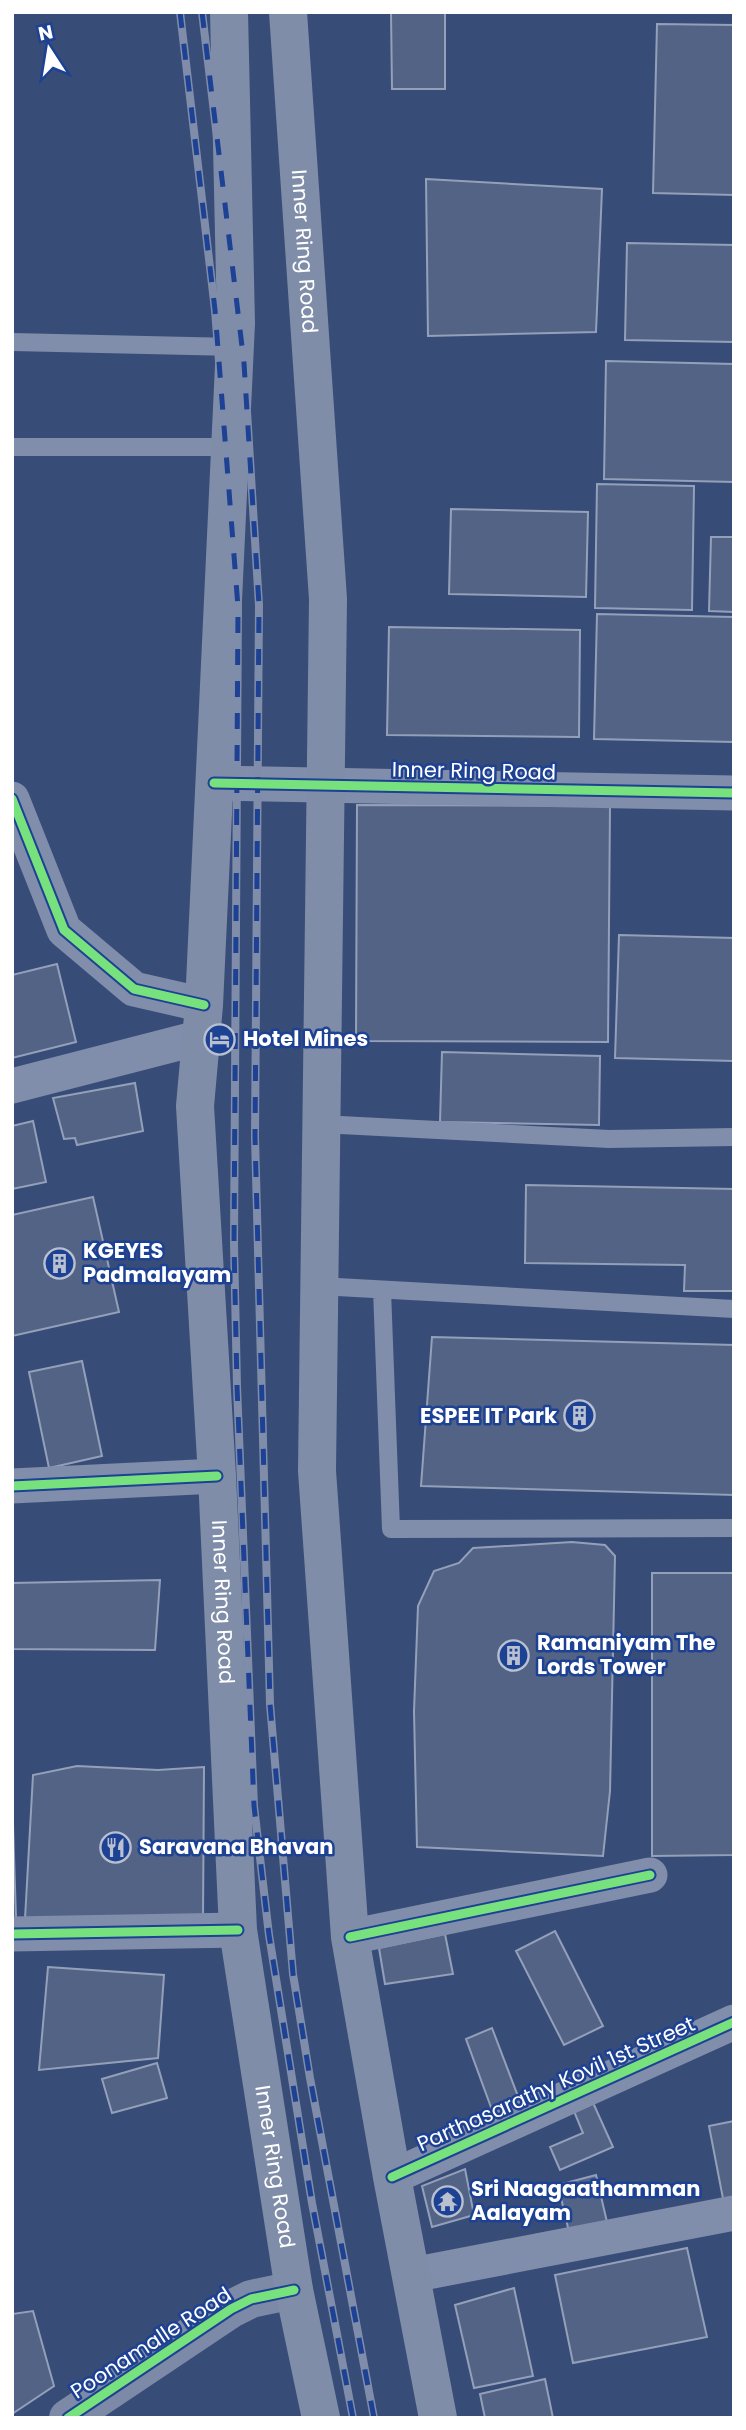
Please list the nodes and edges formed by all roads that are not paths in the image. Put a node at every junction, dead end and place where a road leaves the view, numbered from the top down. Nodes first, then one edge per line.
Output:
1 (229, 12) edge
2 (288, 12) edge
3 (12, 342) edge
4 (235, 347) junction
5 (12, 447) edge
6 (231, 447) junction
7 (214, 783) junction
8 (326, 786) junction
9 (734, 793) edge
10 (12, 799) edge
11 (203, 1021) junction
12 (12, 1086) edge
13 (321, 1124) junction
14 (734, 1137) edge
15 (319, 1286) junction
16 (382, 1290) junction
17 (734, 1309) edge
18 (217, 1476) junction
19 (12, 1486) edge
20 (734, 1528) edge
21 (650, 1874) dead end
22 (238, 1930) junction
23 (12, 1934) edge
24 (351, 1937) junction
25 (734, 2022) edge
26 (392, 2177) junction
27 (734, 2213) edge
28 (412, 2275) junction
29 (294, 2290) junction
30 (68, 2418) edge
31 (321, 2418) edge
32 (438, 2418) edge

1 - 4 main road, Inner Ring Road
2 - 8 main road, Inner Ring Road
3 - 4 lane
4 - 6 main road, Inner Ring Road
5 - 6 lane
6 - 7 main road, Inner Ring Road
7 - 8 street, Inner Ring Road
7 - 11 main road, Inner Ring Road
8 - 9 street, Inner Ring Road
8 - 13 main road, Inner Ring Road
10 - 11 street
11 - 12 street
11 - 18 main road, Inner Ring Road
13 - 14 lane
13 - 15 main road, Inner Ring Road
15 - 16 lane
15 - 24 main road, Inner Ring Road
16 - 17 lane
16 - 20 lane
18 - 19 street
18 - 22 main road, Inner Ring Road
21 - 24 street
22 - 23 street
22 - 29 main road, Inner Ring Road
24 - 26 main road, Inner Ring Road
25 - 26 street, Parthasarathy Kovil 1st Street
26 - 28 main road, Inner Ring Road
27 - 28 street
28 - 32 main road, Inner Ring Road
29 - 30 street, Poonamalle Road
29 - 31 main road, Inner Ring Road

